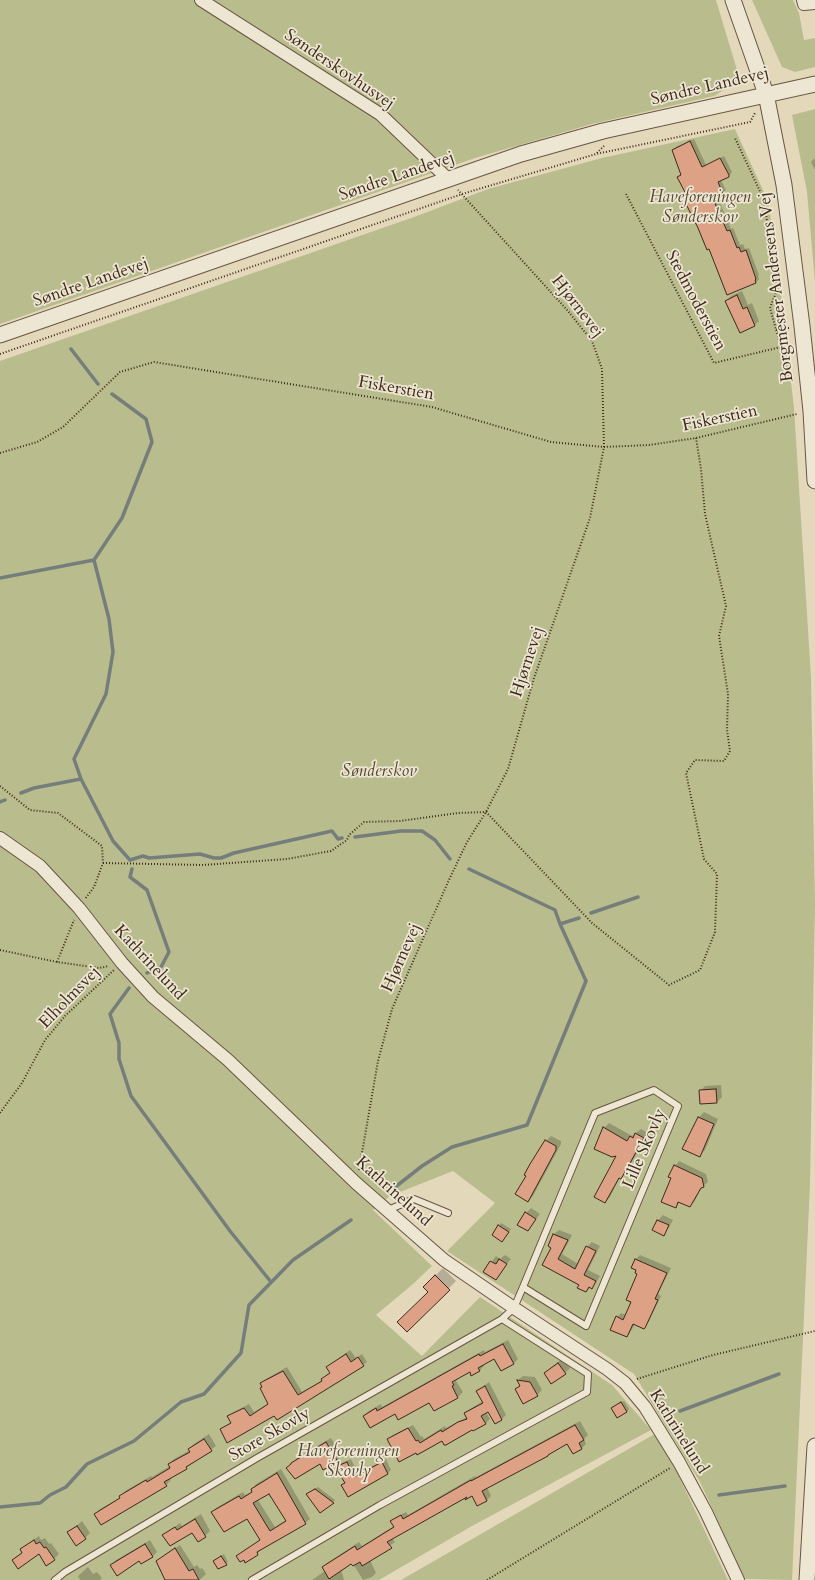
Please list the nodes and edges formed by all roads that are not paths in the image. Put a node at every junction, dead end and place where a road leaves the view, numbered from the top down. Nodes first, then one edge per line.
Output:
1 (201, 0) edge
2 (733, 0) edge
3 (803, 0) edge
4 (815, 2) edge
5 (815, 84) edge
6 (766, 94) junction
7 (448, 179) junction
8 (0, 335) edge
9 (815, 481) edge
10 (0, 838) edge
11 (388, 1210) junction
12 (448, 1213) dead end
13 (523, 1287) junction
14 (514, 1308) junction
15 (502, 1319) junction
16 (815, 1446) edge
17 (55, 1580) edge
18 (252, 1580) edge
19 (738, 1580) edge
20 (807, 1580) edge

1 - 7 street, Sønderskovhusvej
2 - 6 street, Borgmester Andersens Vej
3 - 4 street
5 - 6 street, Søndre Landevej
6 - 7 street, Søndre Landevej
6 - 9 street, Borgmester Andersens Vej
7 - 8 street, Søndre Landevej
10 - 11 street, Kathrinelund
11 - 12 lane
11 - 14 street, Kathrinelund
13 - 13 lane, Lille Skovly
13 - 14 lane, Lille Skovly
14 - 15 lane, Store Skovly
14 - 19 street, Kathrinelund
15 - 17 lane, Store Skovly
15 - 18 lane
16 - 20 street

